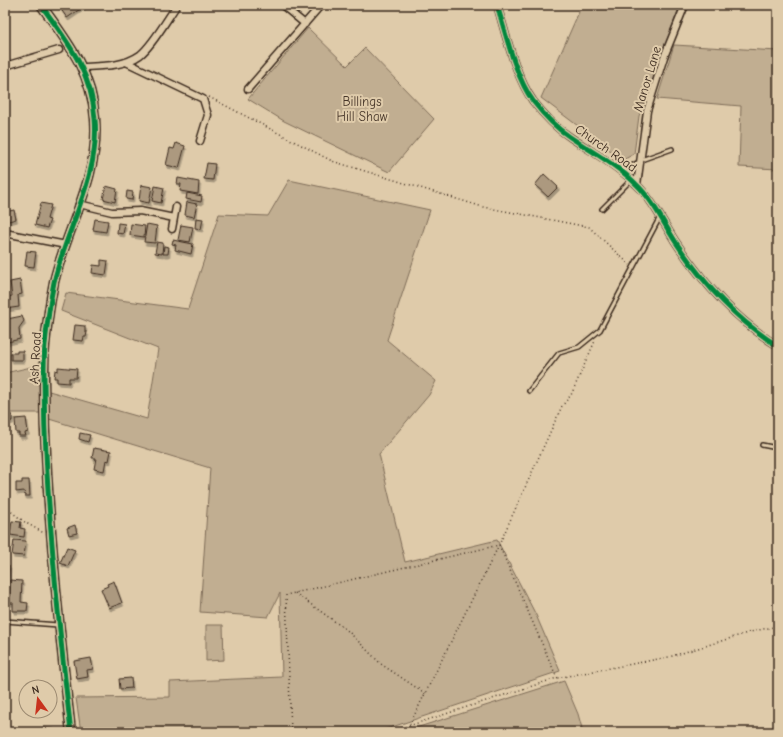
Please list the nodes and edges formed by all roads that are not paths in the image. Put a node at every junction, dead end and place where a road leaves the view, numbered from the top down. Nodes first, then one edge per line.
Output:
1 (41, 5) edge
2 (177, 5) edge
3 (282, 5) edge
4 (321, 5) edge
5 (497, 5) edge
6 (685, 5) edge
7 (305, 24) junction
8 (58, 50) dead end
9 (126, 62) junction
10 (5, 66) edge
11 (82, 67) junction
12 (248, 90) dead end
13 (200, 141) dead end
14 (672, 149) dead end
15 (640, 161) junction
16 (619, 169) junction
17 (632, 180) junction
18 (637, 184) junction
19 (79, 204) junction
20 (176, 207) dead end
21 (602, 209) dead end
22 (660, 217) junction
23 (174, 218) junction
24 (172, 230) dead end
25 (5, 233) edge
26 (66, 244) junction
27 (778, 346) edge
28 (529, 391) dead end
29 (762, 445) dead end
30 (778, 445) edge
31 (5, 621) edge
32 (58, 625) junction
33 (71, 732) edge

1 - 11 street, Ash Road
2 - 9 street
3 - 7 street
4 - 7 street
5 - 16 street, Church Road
6 - 15 street, Manor Lane
7 - 12 street
8 - 10 street
9 - 11 street
9 - 13 street
11 - 19 street, Ash Road
14 - 15 lane
15 - 16 street
15 - 18 street, Manor Lane
16 - 17 street, Church Road
17 - 18 street, Church Road
17 - 21 lane
18 - 22 street, Church Road
19 - 23 street
19 - 26 street, Ash Road
20 - 23 street
22 - 27 street, Church Road
22 - 28 lane
23 - 24 street
25 - 26 street
26 - 32 street, Ash Road
29 - 30 lane
31 - 32 lane
32 - 33 street, Ash Road

